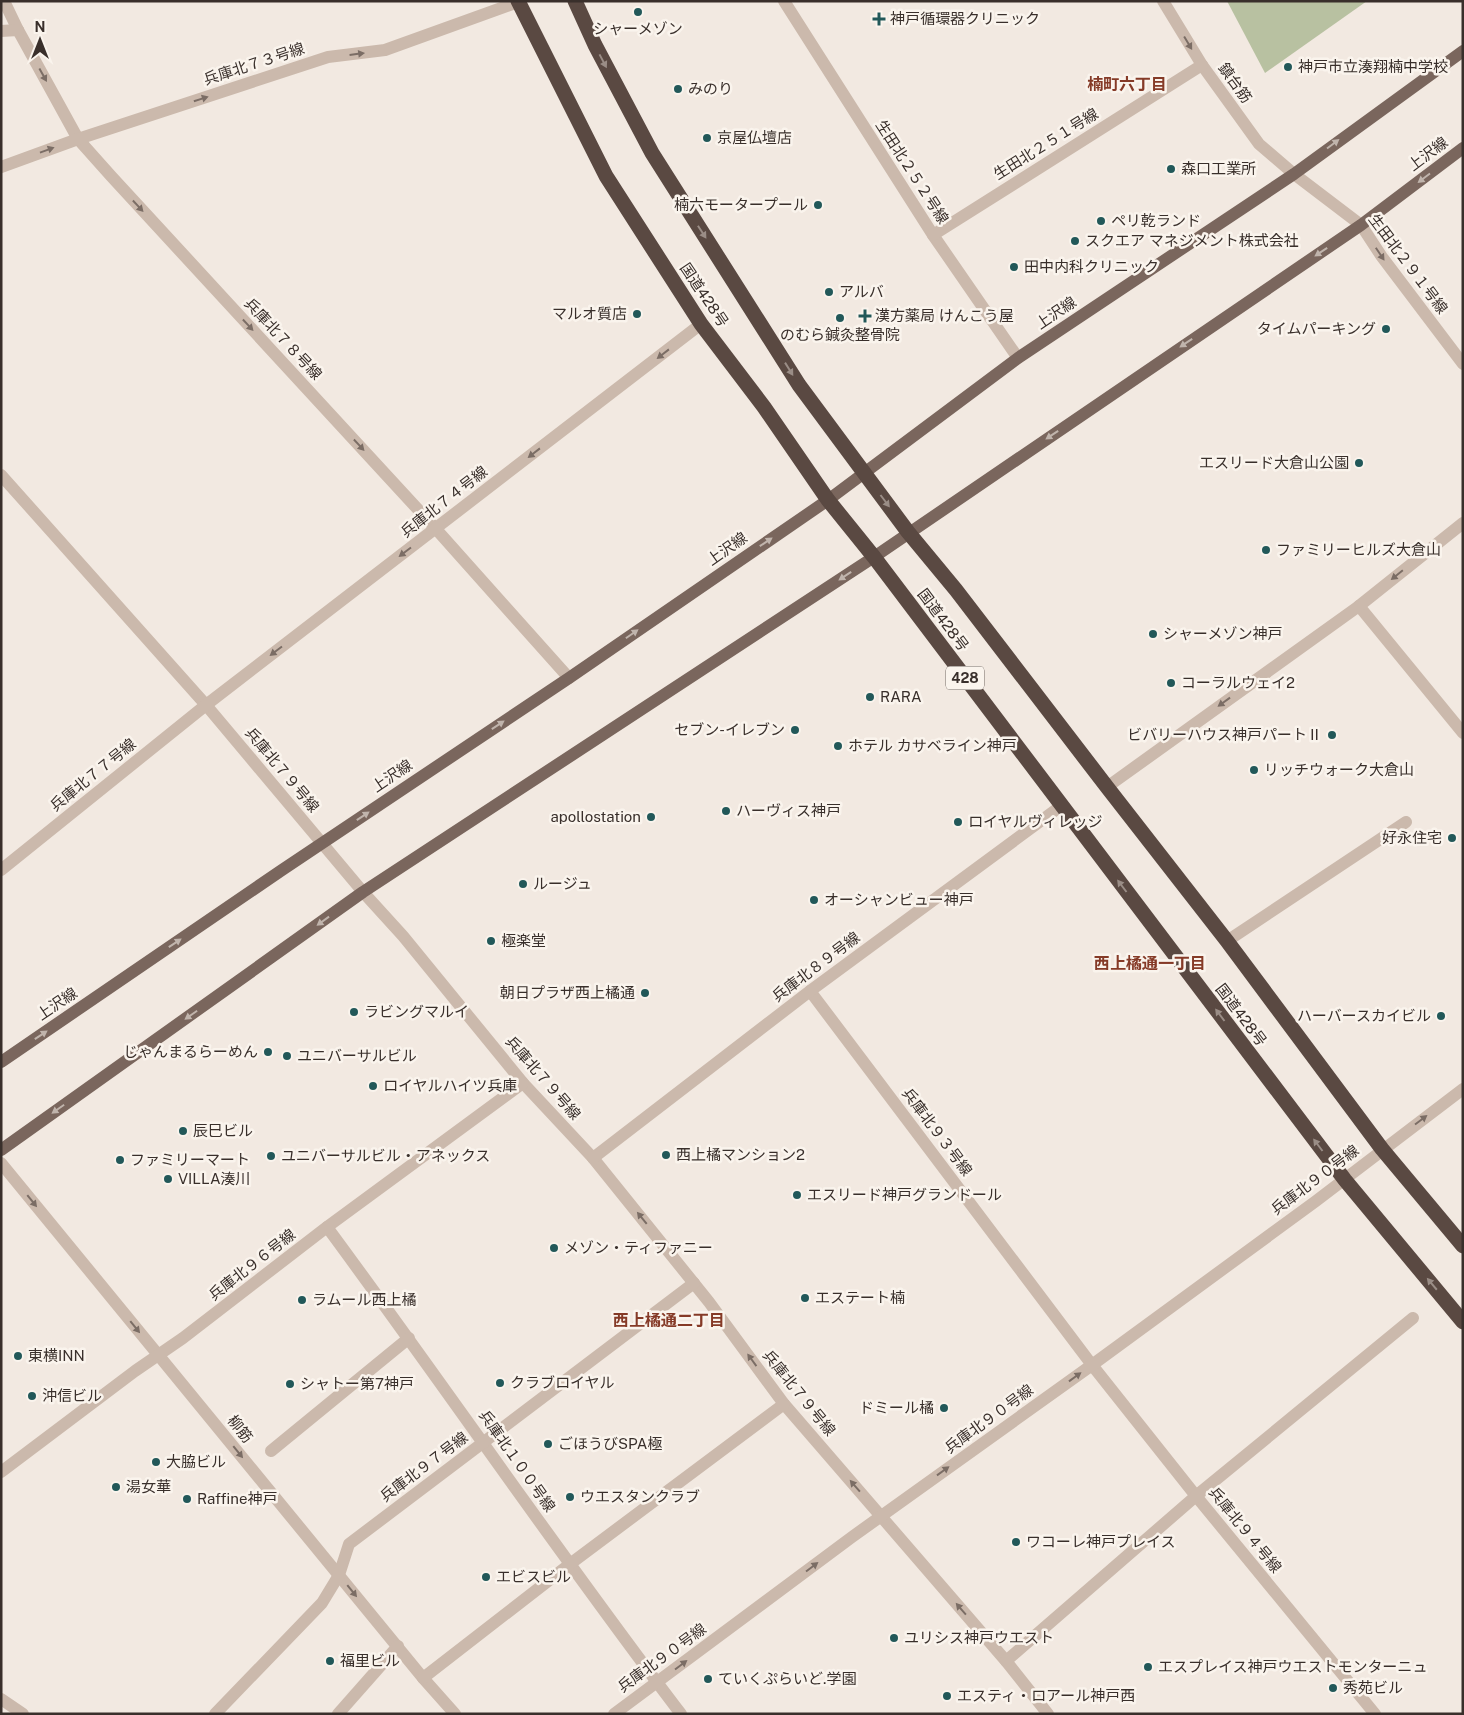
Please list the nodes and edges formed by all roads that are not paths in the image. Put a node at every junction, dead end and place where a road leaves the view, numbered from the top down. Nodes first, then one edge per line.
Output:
1 (4, 1) edge
2 (518, 1) edge
3 (575, 1) edge
4 (784, 1) edge
5 (1163, 1) edge
6 (18, 30) junction
7 (1, 31) edge
8 (1463, 51) edge
9 (1202, 65) junction
10 (78, 138) junction
11 (1463, 148) edge
12 (1, 167) edge
13 (1294, 174) junction
14 (1361, 224) junction
15 (933, 235) junction
16 (701, 324) junction
17 (1018, 358) junction
18 (1463, 364) edge
19 (864, 474) junction
20 (2, 479) edge
21 (828, 500) junction
22 (1463, 523) edge
23 (436, 529) junction
24 (908, 532) junction
25 (874, 556) junction
26 (1359, 606) junction
27 (569, 678) junction
28 (206, 705) junction
29 (1463, 732) edge
30 (1107, 787) junction
31 (1061, 806) junction
32 (1406, 822) dead end
33 (323, 844) junction
34 (1, 870) edge
35 (363, 892) junction
36 (1227, 941) junction
37 (810, 991) junction
38 (1, 1062) edge
39 (523, 1083) junction
40 (1463, 1089) edge
41 (1382, 1149) junction
42 (1, 1150) edge
43 (593, 1158) junction
44 (1, 1163) edge
45 (1345, 1180) junction
46 (328, 1227) junction
47 (1463, 1246) edge
48 (694, 1283) junction
49 (1413, 1318) dead end
50 (1463, 1322) edge
51 (409, 1338) junction
52 (159, 1356) junction
53 (1092, 1365) junction
54 (784, 1404) junction
55 (484, 1443) junction
56 (271, 1451) dead end
57 (1, 1472) edge
58 (1196, 1496) junction
59 (882, 1516) junction
60 (570, 1564) junction
61 (339, 1575) junction
62 (398, 1646) junction
63 (1006, 1661) junction
64 (424, 1678) junction
65 (657, 1683) junction
66 (1, 1699) edge
67 (22, 1714) edge
68 (215, 1714) edge
69 (338, 1714) edge
70 (454, 1714) edge
71 (614, 1714) edge
72 (680, 1714) edge
73 (1048, 1714) edge
74 (1375, 1714) edge

1 - 6 street, 兵庫北７８号線
10 -> 2 street, 兵庫北７３号線
2 - 16 highway, 国道428号 / 428
3 -> 19 highway, 国道428号
4 - 15 street, 生田北２５２号線
5 -> 9 street, 鎮台筋
6 - 7 street
6 -> 10 street, 兵庫北７８号線
13 -> 8 main road, 上沢線
9 - 13 street, 鎮台筋
9 - 15 street, 生田北２５１号線
12 -> 10 street, 兵庫北７３号線
10 -> 23 street, 兵庫北７８号線
11 -> 14 main road, 上沢線
13 - 14 street, 生田北２９１号線
13 - 17 main road, 上沢線
14 -> 18 street, 生田北２９１号線
14 -> 24 main road, 上沢線
15 - 17 street, 生田北２５２号線
16 - 21 highway, 国道428号 / 428
16 -> 23 street, 兵庫北７４号線
17 - 19 main road, 上沢線
19 - 21 main road, 上沢線
19 -> 24 highway, 国道428号
20 - 28 street, 兵庫北７９号線
21 - 25 highway, 国道428号 / 428
27 -> 21 main road, 上沢線
22 -> 26 street
23 - 27 street, 兵庫北７８号線
23 -> 28 street, 兵庫北７４号線
24 - 25 main road, 上沢線
24 - 30 highway, 国道428号
25 - 31 highway, 国道428号 / 428
25 -> 35 main road, 上沢線
26 - 29 street
26 -> 30 street
33 -> 27 main road, 上沢線
28 - 33 street, 兵庫北７９号線
28 - 34 street, 兵庫北７７号線
30 - 36 highway, 国道428号
31 - 37 street, 兵庫北８９号線
45 -> 31 highway, 国道428号 / 428
32 - 36 street
33 - 35 street, 兵庫北７９号線
38 -> 33 main road, 上沢線
35 - 39 street, 兵庫北７９号線
35 -> 42 main road, 上沢線
36 - 41 highway, 国道428号
37 - 43 street, 兵庫北８９号線
37 - 53 street, 兵庫北９３号線
39 - 43 street, 兵庫北７９号線
39 - 46 street, 兵庫北９６号線
41 -> 40 street, 兵庫北９０号線
41 - 45 street, 兵庫北９０号線
41 - 47 highway, 国道428号
48 -> 43 street, 兵庫北７９号線
44 -> 52 street, 柳筋
50 -> 45 highway, 国道428号 / 428
45 - 53 street, 兵庫北９０号線
46 - 51 street, 兵庫北１００号線
46 - 52 street, 兵庫北９６号線
54 -> 48 street, 兵庫北７９号線
48 - 55 street, 兵庫北９７号線
49 - 58 street
51 - 55 street, 兵庫北１００号線
51 - 56 street
52 - 57 street, 兵庫北９６号線
52 -> 61 street, 柳筋
53 - 58 street, 兵庫北９４号線
59 -> 53 street, 兵庫北９０号線
59 -> 54 street, 兵庫北７９号線
54 - 60 street
55 - 60 street, 兵庫北１００号線
55 - 61 street, 兵庫北９７号線
58 - 63 street
58 - 74 street, 兵庫北９４号線
63 -> 59 street, 兵庫北７９号線
65 -> 59 street, 兵庫北９０号線
60 - 64 street
60 - 65 street, 兵庫北１００号線
61 -> 62 street, 柳筋
61 - 68 street, 兵庫北９７号線
62 - 64 street, 柳筋
62 - 69 street
63 - 73 street, 兵庫北７９号線
64 - 70 street, 柳筋
65 - 71 street, 兵庫北９０号線
65 - 72 street, 兵庫北１００号線
66 - 67 street

